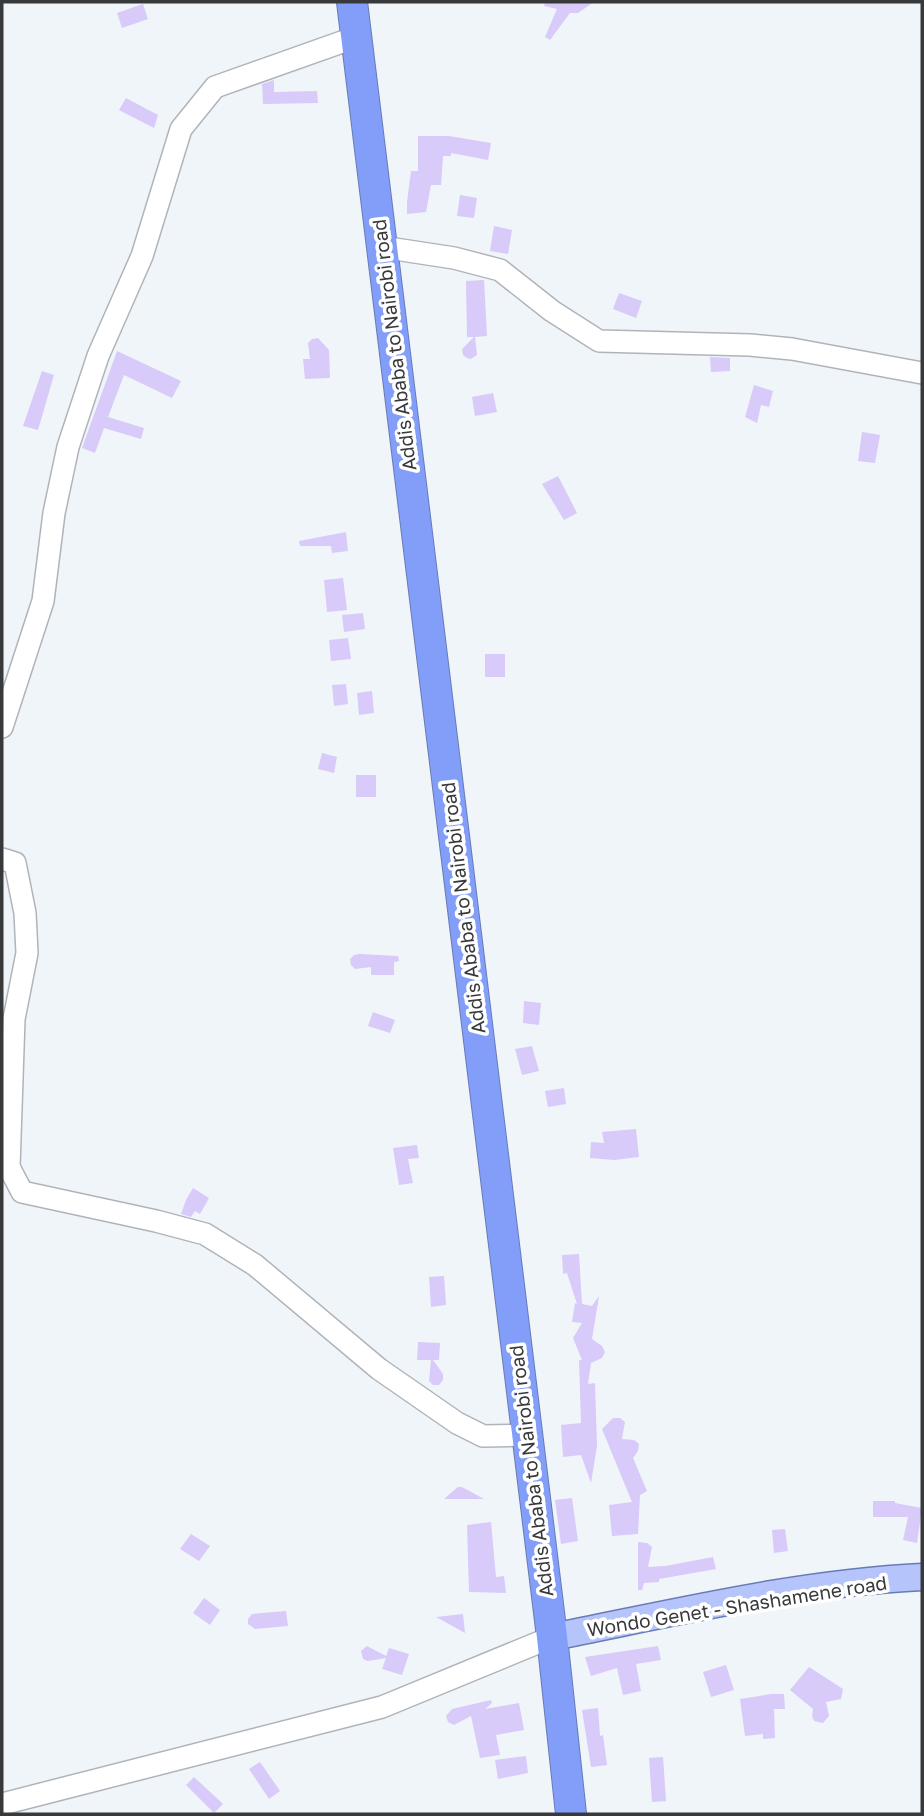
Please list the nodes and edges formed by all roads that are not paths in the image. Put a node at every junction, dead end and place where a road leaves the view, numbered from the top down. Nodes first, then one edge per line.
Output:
1 (352, 2) edge
2 (356, 37) junction
3 (382, 247) junction
4 (922, 373) edge
5 (2, 727) edge
6 (2, 859) edge
7 (527, 1435) junction
8 (922, 1577) edge
9 (552, 1637) junction
10 (2, 1804) edge
11 (571, 1814) edge

1 - 2 highway, Addis Ababa to Nairobi road
2 - 3 highway, Addis Ababa to Nairobi road
2 - 5 street
3 - 4 street
3 - 7 highway, Addis Ababa to Nairobi road
6 - 7 street
7 - 9 highway, Addis Ababa to Nairobi road
8 - 9 main road, Wondo Genet - Shashamene road
9 - 10 street
9 - 11 highway, Addis Ababa to Nairobi road

